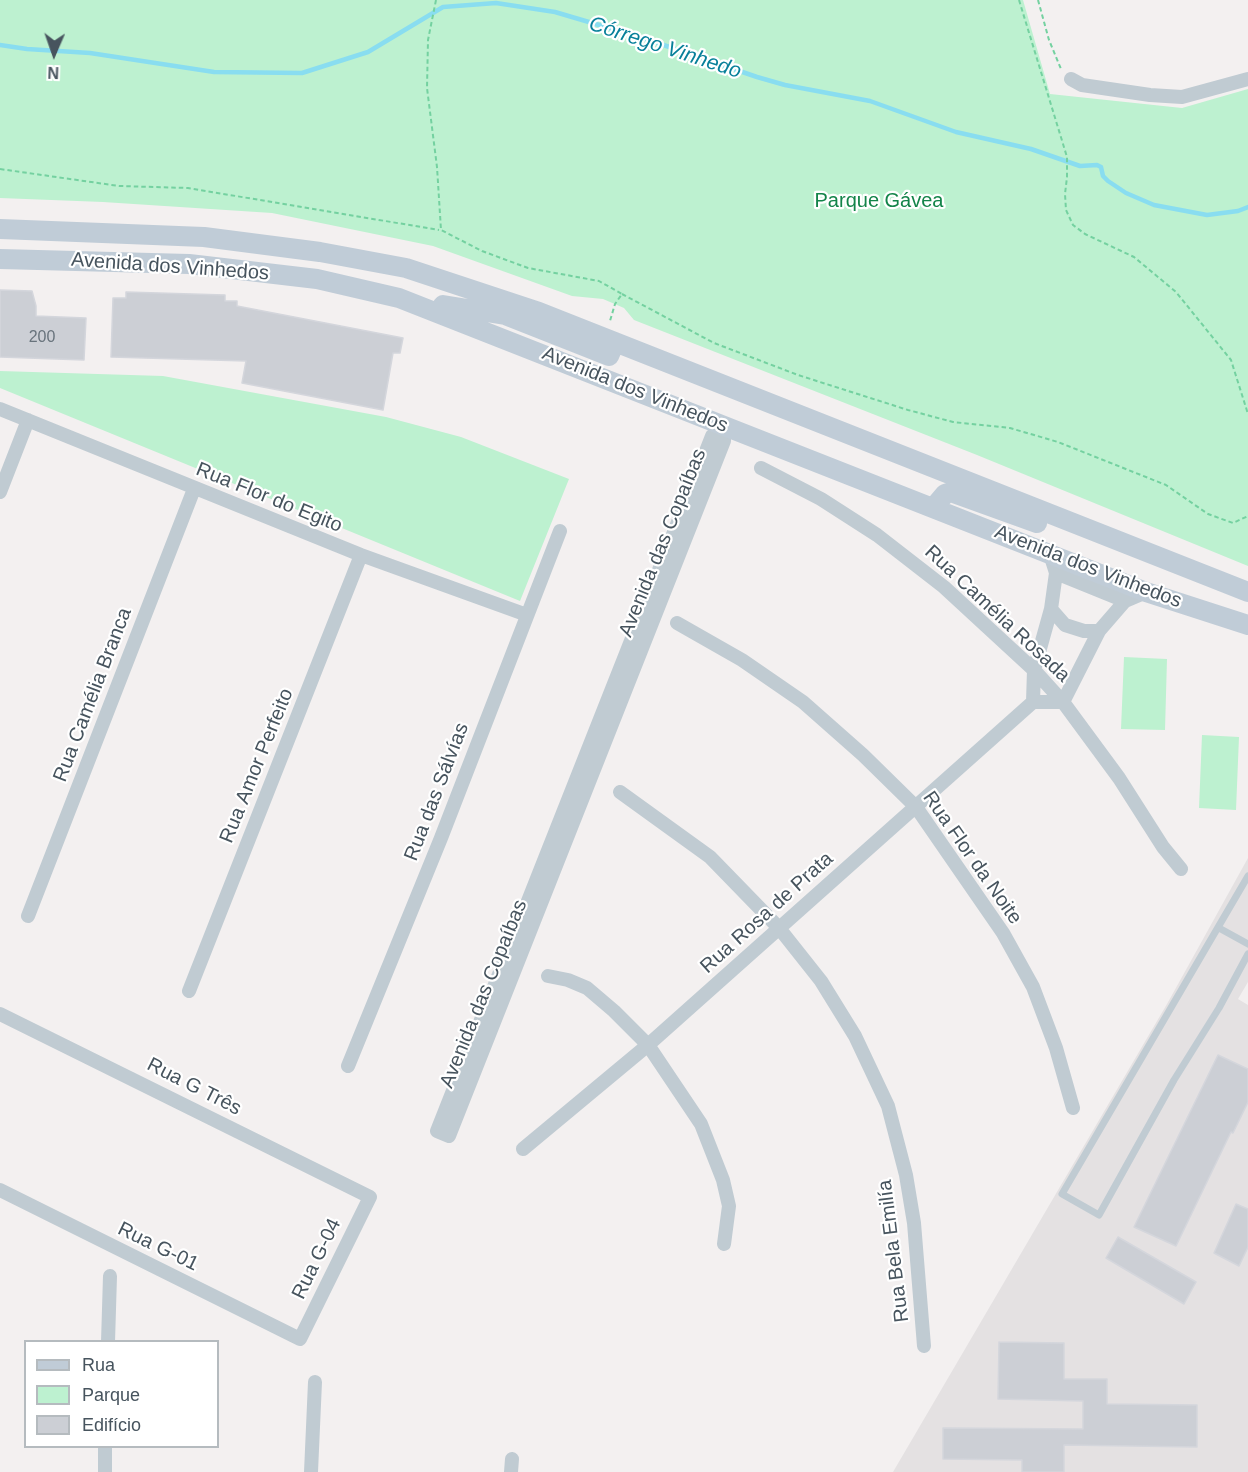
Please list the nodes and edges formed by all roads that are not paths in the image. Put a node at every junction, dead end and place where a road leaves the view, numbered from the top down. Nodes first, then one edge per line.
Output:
1 (1248, 79) edge
2 (1071, 80) road end
3 (0, 229) edge
4 (0, 259) edge
5 (399, 298) junction
6 (610, 340) junction
7 (0, 409) edge
8 (28, 420) junction
9 (724, 426) junction
10 (760, 468) dead end
11 (194, 489) junction
12 (0, 492) edge
13 (934, 507) junction
14 (560, 531) dead end
15 (1050, 554) junction
16 (361, 555) junction
17 (1172, 563) junction
18 (1056, 573) junction
19 (1146, 591) junction
20 (1248, 592) edge
21 (1125, 601) junction
22 (1051, 609) junction
23 (527, 615) junction
24 (677, 623) dead end
25 (1248, 625) edge
26 (1099, 630) junction
27 (1034, 670) junction
28 (1032, 702) junction
29 (1063, 702) junction
30 (620, 792) dead end
31 (916, 807) junction
32 (1181, 869) dead end
33 (1248, 876) edge
34 (28, 916) dead end
35 (779, 928) junction
36 (1219, 928) junction
37 (1248, 944) edge
38 (1248, 954) edge
39 (548, 976) dead end
40 (189, 991) dead end
41 (0, 1014) edge
42 (648, 1045) junction
43 (348, 1066) dead end
44 (1073, 1108) dead end
45 (523, 1149) dead end
46 (0, 1190) edge
47 (370, 1197) joint
48 (724, 1244) dead end
49 (110, 1276) dead end
50 (300, 1338) joint
51 (108, 1340) edge
52 (924, 1346) dead end
53 (315, 1382) dead end
54 (105, 1448) edge
55 (105, 1472) edge
56 (311, 1472) edge

1 - 2 street
3 - 6 main road, Avenida dos Vinhedos
4 - 5 main road, Avenida dos Vinhedos
5 - 6 main road
5 - 9 main road, Avenida dos Vinhedos
6 - 17 main road, Avenida dos Vinhedos
7 - 8 street, Rua Flor do Egito
8 - 11 street, Rua Flor do Egito
8 - 12 street
9 - 9 street, Avenida das Copaíbas
9 - 13 main road, Avenida dos Vinhedos
10 - 27 street, Rua Camélia Rosada
11 - 16 street, Rua Flor do Egito
11 - 34 street, Rua Camélia Branca
13 - 15 main road, Avenida dos Vinhedos
13 - 17 main road
14 - 23 street, Rua das Sálvías
15 - 18 street
15 - 19 main road, Avenida dos Vinhedos
16 - 23 street, Rua Flor do Egito
16 - 40 street, Rua Amor Perfeito
17 - 20 main road, Avenida dos Vinhedos
18 - 21 street
18 - 22 street
19 - 21 street
19 - 25 main road, Avenida dos Vinhedos
21 - 26 street
22 - 26 street
22 - 27 street
23 - 43 street, Rua das Sálvías
24 - 31 street, Rua Flor da Noite
26 - 29 street
27 - 28 street
27 - 29 street, Rua Camélia Rosada
28 - 29 street
28 - 31 street, Rua Rosa de Prata
29 - 32 street, Rua Camélia Rosada
30 - 35 street, Rua Bela Emilía
31 - 35 street, Rua Rosa de Prata
31 - 44 street, Rua Flor da Noite
33 - 36 lane
35 - 42 street, Rua Rosa de Prata
35 - 52 street, Rua Bela Emilía
36 - 37 lane
36 - 38 lane
39 - 42 street
41 - 47 street, Rua G Três
42 - 45 street, Rua Rosa de Prata
42 - 48 street
46 - 50 street, Rua G-01
47 - 50 street, Rua G-04
49 - 51 street
53 - 56 street
54 - 55 street

